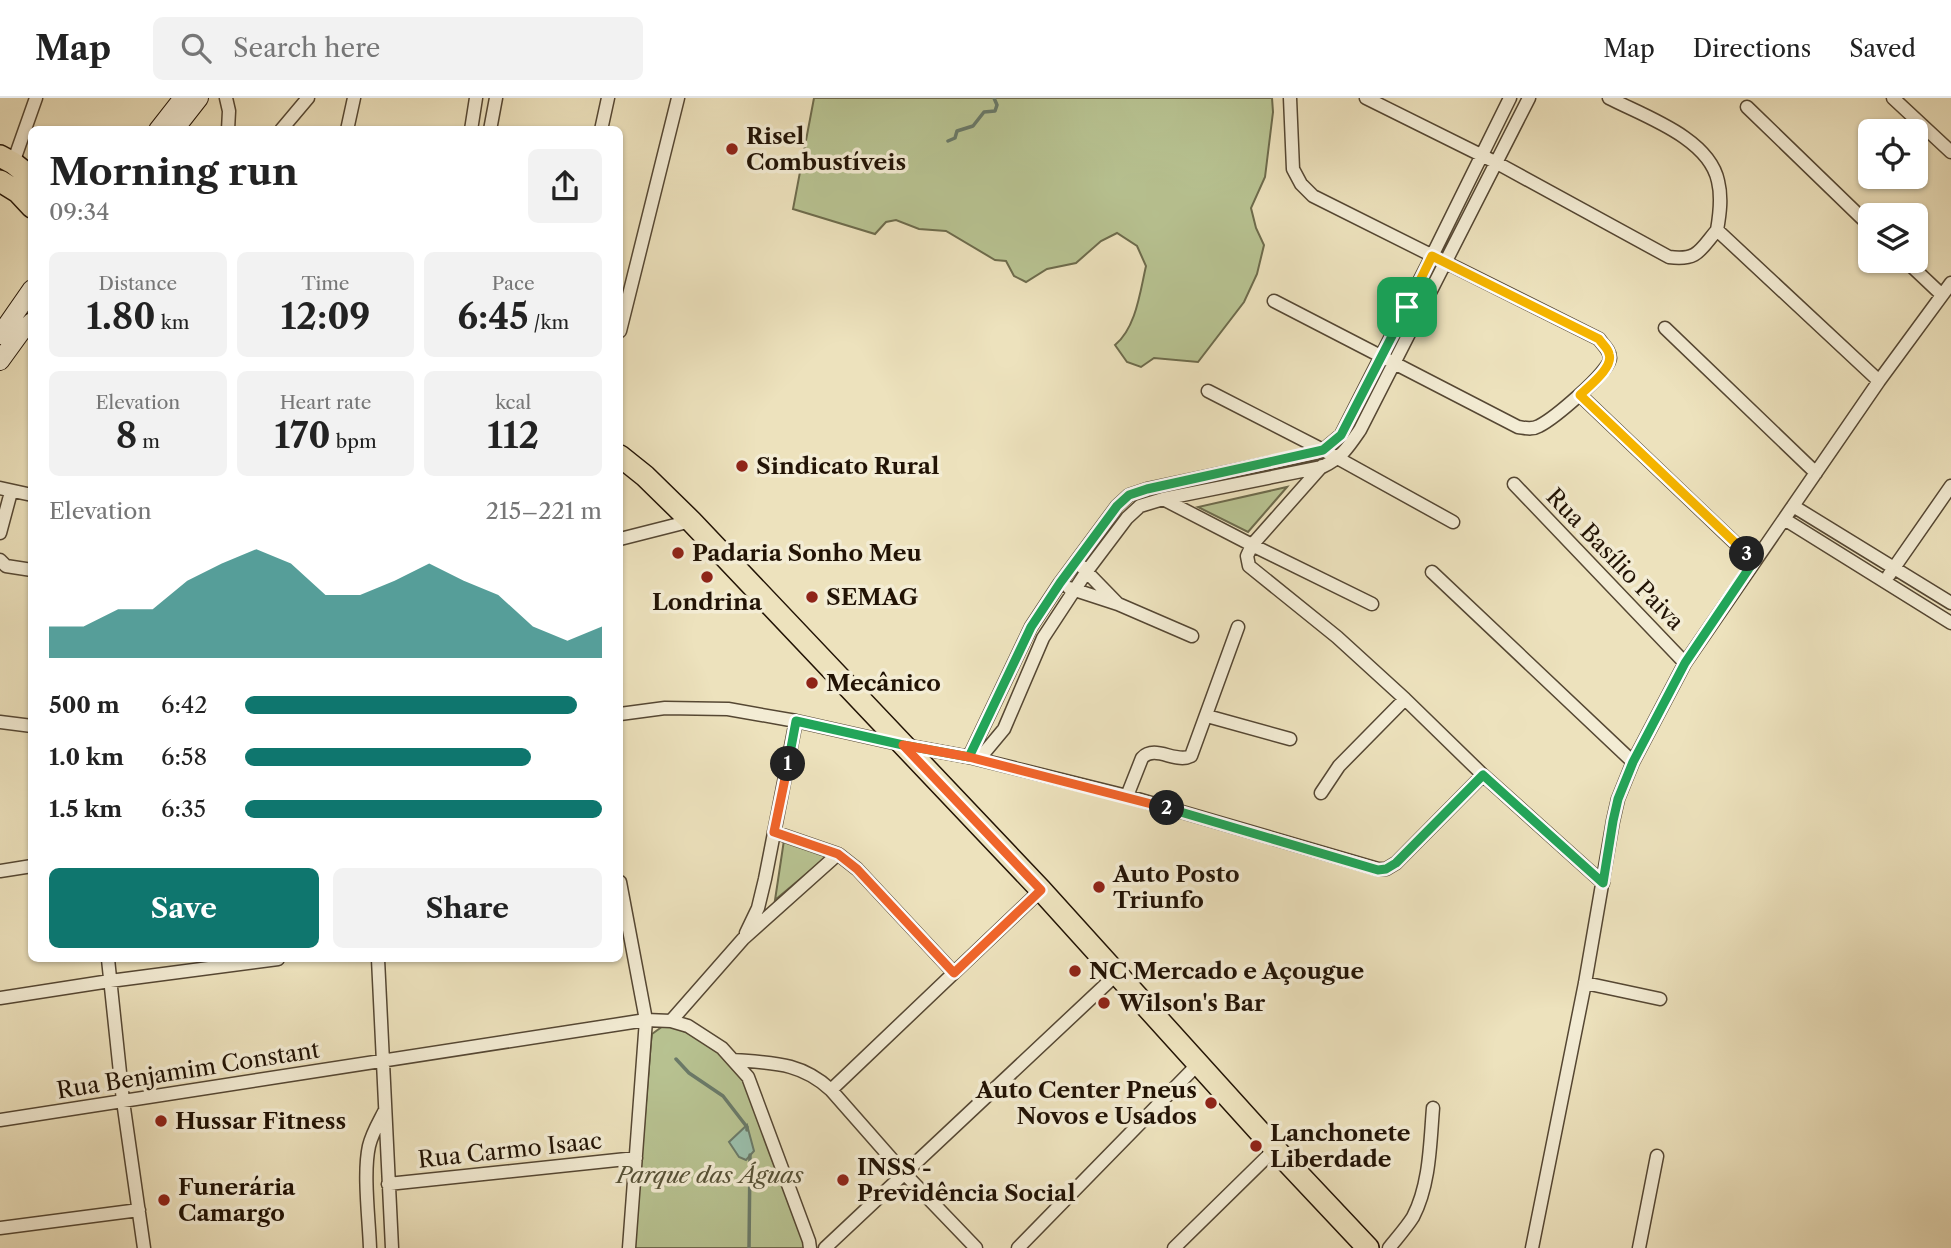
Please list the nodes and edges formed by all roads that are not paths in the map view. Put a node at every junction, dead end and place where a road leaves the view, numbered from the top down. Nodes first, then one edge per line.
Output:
1 (36, 98) edge
2 (183, 98) edge
3 (199, 98) edge
4 (226, 98) edge
5 (308, 98) edge
6 (354, 98) edge
7 (476, 98) edge
8 (496, 98) edge
9 (608, 98) edge
10 (678, 98) edge
11 (1290, 98) edge
12 (1366, 98) edge
13 (1510, 98) edge
14 (1530, 98) edge
15 (1609, 98) edge
16 (1893, 98) edge
17 (1747, 107) dead end
18 (161, 126) edge
19 (177, 126) edge
20 (228, 126) edge
21 (284, 126) edge
22 (347, 126) edge
23 (472, 126) edge
24 (491, 126) edge
25 (602, 126) edge
26 (1951, 152) edge
27 (1481, 156) junction
28 (6, 160) edge
29 (1497, 163) junction
30 (28, 175) edge
31 (0, 181) edge
32 (28, 203) edge
33 (1858, 214) edge
34 (1717, 229) junction
35 (1432, 256) junction
36 (1445, 263) junction
37 (1919, 273) edge
38 (1951, 283) edge
39 (28, 295) edge
40 (1942, 295) junction
41 (1274, 301) dead end
42 (623, 319) edge
43 (28, 326) edge
44 (1665, 328) dead end
45 (0, 335) edge
46 (1, 356) edge
47 (1381, 357) junction
48 (1393, 363) junction
49 (1880, 381) junction
50 (1208, 391) dead end
51 (1580, 395) junction
52 (1320, 452) junction
53 (623, 459) edge
54 (1337, 459) junction
55 (1322, 467) junction
56 (1816, 473) junction
57 (1514, 484) dead end
58 (1951, 486) edge
59 (1147, 489) junction
60 (5, 490) edge
61 (28, 494) edge
62 (1163, 499) junction
63 (1793, 506) junction
64 (1784, 519) junction
65 (691, 521) junction
66 (1453, 522) dead end
67 (0, 533) edge
68 (623, 539) edge
69 (1252, 545) junction
70 (0, 559) edge
71 (1076, 561) junction
72 (1754, 561) junction
73 (1894, 568) junction
74 (28, 569) edge
75 (1087, 571) junction
76 (1432, 572) dead end
77 (1884, 582) junction
78 (1060, 583) junction
79 (1073, 591) junction
80 (1951, 603) edge
81 (1118, 604) junction
82 (1372, 604) dead end
83 (1951, 623) edge
84 (1238, 627) dead end
85 (1192, 636) dead end
86 (1685, 663) junction
87 (1405, 699) junction
88 (623, 714) edge
89 (1207, 716) junction
90 (796, 721) junction
91 (0, 722) edge
92 (28, 726) edge
93 (1290, 739) dead end
94 (903, 745) junction
95 (974, 758) junction
96 (1633, 762) junction
97 (1483, 775) junction
98 (1321, 793) dead end
99 (1126, 796) junction
100 (774, 832) junction
101 (838, 854) junction
102 (28, 867) edge
103 (0, 871) edge
104 (1603, 883) junction
105 (1041, 890) junction
106 (623, 898) edge
107 (743, 939) junction
108 (108, 962) edge
109 (255, 962) edge
110 (378, 962) edge
111 (954, 973) junction
112 (1118, 973) junction
113 (110, 981) junction
114 (1584, 983) junction
115 (0, 998) edge
116 (1660, 999) dead end
117 (646, 1020) junction
118 (671, 1021) junction
119 (733, 1060) junction
120 (383, 1061) junction
121 (1198, 1063) junction
122 (831, 1090) junction
123 (123, 1101) junction
124 (1433, 1108) dead end
125 (385, 1110) junction
126 (0, 1120) edge
127 (1275, 1149) junction
128 (636, 1157) junction
129 (1657, 1157) dead end
130 (904, 1173) junction
131 (388, 1184) junction
132 (139, 1210) junction
133 (0, 1228) edge
134 (1358, 1244) edge
135 (144, 1248) edge
136 (370, 1248) edge
137 (392, 1248) edge
138 (629, 1248) edge
139 (810, 1248) edge
140 (825, 1248) edge
141 (976, 1248) edge
142 (1018, 1248) edge
143 (1174, 1248) edge
144 (1389, 1248) edge
145 (1532, 1248) edge
146 (1639, 1248) edge

1 - 28 street
2 - 18 street
3 - 19 street
4 - 20 street
5 - 21 street
6 - 22 street
7 - 23 street
8 - 24 street
9 - 25 street
10 - 42 street
11 - 35 street
12 - 27 street
13 - 27 street
14 - 29 street
15 - 34 street
16 - 26 street
17 - 33 street
27 - 29 street
27 - 35 street
28 - 30 main road
29 - 34 street
29 - 36 street
31 - 32 main road
34 - 49 street
35 - 36 street
35 - 47 street
36 - 48 street
36 - 51 street
37 - 40 street
38 - 40 street
39 - 45 street
40 - 49 street
41 - 47 street
43 - 46 street
44 - 56 street
47 - 48 street
47 - 52 street
48 - 51 street
48 - 54 street
49 - 56 street
50 - 52 street
51 - 72 street
52 - 54 street
52 - 55 street
52 - 59 street
53 - 65 main road
54 - 55 street
54 - 66 street
55 - 62 street
55 - 69 street
56 - 63 street
57 - 86 street, Rua Basílio Paiva
58 - 73 street
59 - 62 street
59 - 71 street
60 - 61 street
60 - 67 street
62 - 69 street
62 - 75 street
63 - 64 street
63 - 73 street
64 - 72 street
64 - 77 street
65 - 68 street
65 - 94 main road
69 - 82 street
69 - 87 street
70 - 74 street
71 - 75 street
71 - 78 street
72 - 86 street
73 - 77 street
73 - 80 street
75 - 79 street
75 - 81 street
76 - 96 street
77 - 83 street
78 - 79 street
78 - 95 street
79 - 81 street
79 - 95 street
81 - 85 street
84 - 89 street
86 - 96 street
87 - 97 street
87 - 98 street
88 - 90 street
89 - 93 street
89 - 99 street
90 - 94 street
90 - 100 street
91 - 92 street
94 - 95 street
94 - 105 main road
95 - 99 street
96 - 104 street
97 - 99 street
97 - 104 street
100 - 101 street
100 - 107 street
101 - 107 street
101 - 111 street
102 - 103 street
104 - 114 street
105 - 111 street
105 - 112 main road
106 - 117 street
107 - 118 street
108 - 113 street
109 - 113 street
110 - 120 street
111 - 122 street
112 - 121 main road
112 - 130 street
113 - 115 street
113 - 123 street
114 - 116 street
114 - 145 street
117 - 118 street, Rua Benjamim Constant
117 - 120 street, Rua Benjamim Constant
117 - 128 street
118 - 119 street
119 - 122 street
119 - 139 street
120 - 123 street, Rua Benjamim Constant
120 - 125 street
121 - 127 main road
121 - 142 street
122 - 130 street
123 - 126 street, Rua Benjamim Constant
123 - 132 street
124 - 144 street
125 - 131 street
125 - 136 street
127 - 134 main road
127 - 143 street
128 - 131 street, Rua Carmo Isaac
128 - 138 street
129 - 146 street
130 - 140 street
130 - 141 street
131 - 137 street
132 - 133 street
132 - 135 street

